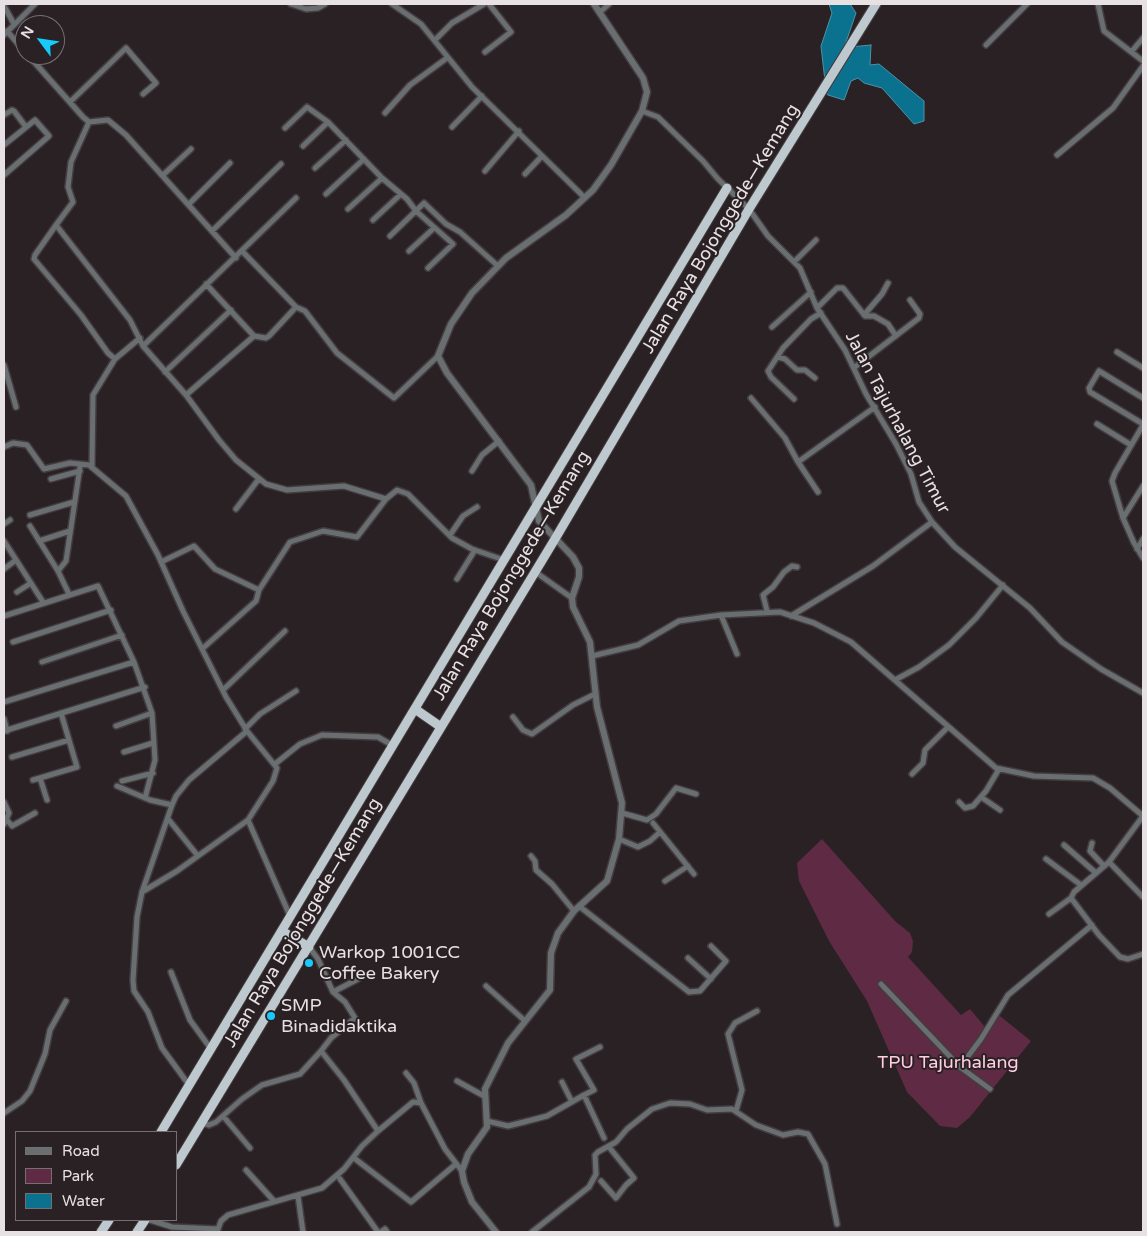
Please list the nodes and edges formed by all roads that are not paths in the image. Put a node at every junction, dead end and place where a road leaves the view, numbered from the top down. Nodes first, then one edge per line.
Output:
1 (35, 4) edge
2 (291, 4) edge
3 (325, 4) edge
4 (392, 4) edge
5 (484, 4) edge
6 (489, 4) edge
7 (594, 4) edge
8 (609, 4) edge
9 (876, 4) edge
10 (1027, 4) edge
11 (1098, 4) edge
12 (4, 6) edge
13 (600, 12) junction
14 (14, 24) junction
15 (6, 33) edge
16 (1143, 38) edge
17 (435, 40) junction
18 (15, 42) edge
19 (986, 45) dead end
20 (485, 52) dead end
21 (1132, 52) junction
22 (447, 58) junction
23 (1143, 61) edge
24 (37, 65) edge
25 (1143, 66) edge
26 (143, 94) dead end
27 (482, 96) junction
28 (70, 102) junction
29 (642, 111) junction
30 (385, 113) dead end
31 (4, 115) edge
32 (89, 122) junction
33 (328, 122) junction
34 (26, 127) junction
35 (452, 127) dead end
36 (285, 128) dead end
37 (519, 131) junction
38 (346, 140) junction
39 (4, 145) edge
40 (303, 146) dead end
41 (190, 149) dead end
42 (1057, 155) dead end
43 (542, 156) junction
44 (364, 160) junction
45 (230, 163) dead end
46 (281, 164) dead end
47 (314, 168) dead end
48 (485, 170) dead end
49 (4, 174) edge
50 (525, 174) dead end
51 (163, 175) junction
52 (382, 178) junction
53 (727, 188) junction
54 (326, 194) dead end
55 (400, 194) junction
56 (296, 198) dead end
57 (585, 198) junction
58 (189, 204) junction
59 (348, 209) dead end
60 (749, 209) junction
61 (416, 211) junction
62 (373, 220) dead end
63 (56, 225) junction
64 (434, 228) junction
65 (212, 231) junction
66 (390, 236) dead end
67 (816, 240) dead end
68 (242, 251) junction
69 (409, 251) dead end
70 (236, 258) junction
71 (794, 262) junction
72 (498, 266) junction
73 (428, 268) dead end
74 (888, 283) dead end
75 (206, 284) junction
76 (811, 292) junction
77 (910, 300) dead end
78 (296, 307) junction
79 (231, 310) junction
80 (819, 310) junction
81 (864, 315) junction
82 (772, 327) dead end
83 (254, 336) junction
84 (896, 336) junction
85 (140, 338) junction
86 (143, 346) junction
87 (1117, 352) dead end
88 (438, 356) junction
89 (778, 357) junction
90 (115, 359) junction
91 (4, 365) edge
92 (855, 367) junction
93 (1143, 368) edge
94 (165, 372) junction
95 (815, 378) dead end
96 (186, 395) junction
97 (751, 398) dead end
98 (1143, 398) edge
99 (794, 399) dead end
100 (16, 407) dead end
101 (875, 407) junction
102 (1097, 424) dead end
103 (1143, 424) edge
104 (499, 441) junction
105 (1131, 445) junction
106 (4, 447) edge
107 (798, 462) junction
108 (92, 466) junction
109 (472, 471) dead end
110 (51, 479) dead end
111 (258, 480) junction
112 (1143, 486) edge
113 (818, 492) dead end
114 (386, 499) junction
115 (74, 502) junction
116 (477, 507) dead end
117 (236, 509) dead end
118 (535, 511) junction
119 (30, 515) dead end
120 (1123, 518) junction
121 (10, 520) dead end
122 (932, 522) junction
123 (4, 524) edge
124 (30, 526) dead end
125 (70, 531) junction
126 (450, 536) junction
127 (555, 539) junction
128 (1143, 539) edge
129 (4, 541) edge
130 (39, 541) junction
131 (1137, 549) junction
132 (475, 550) junction
133 (1143, 558) edge
134 (16, 560) junction
135 (505, 560) junction
136 (161, 562) junction
137 (797, 566) dead end
138 (4, 569) edge
139 (58, 571) junction
140 (534, 571) junction
141 (457, 579) dead end
142 (31, 582) junction
143 (1003, 585) junction
144 (259, 590) junction
145 (17, 592) dead end
146 (69, 594) junction
147 (572, 598) junction
148 (43, 602) junction
149 (111, 610) junction
150 (767, 611) junction
151 (721, 615) junction
152 (4, 616) edge
153 (791, 616) junction
154 (285, 631) dead end
155 (122, 636) junction
156 (13, 642) dead end
157 (202, 649) junction
158 (736, 654) dead end
159 (592, 656) junction
160 (42, 662) dead end
161 (134, 662) junction
162 (895, 680) junction
163 (144, 687) junction
164 (223, 690) junction
165 (296, 691) dead end
166 (1143, 692) edge
167 (595, 694) junction
168 (4, 702) edge
169 (415, 709) junction
170 (61, 713) junction
171 (152, 713) junction
172 (513, 717) dead end
173 (4, 719) edge
174 (116, 726) dead end
175 (441, 727) junction
176 (948, 727) junction
177 (246, 730) junction
178 (5, 731) edge
179 (68, 740) junction
180 (153, 743) junction
181 (392, 744) junction
182 (124, 752) dead end
183 (12, 757) dead end
184 (275, 764) junction
185 (999, 769) junction
186 (153, 773) junction
187 (912, 774) dead end
188 (40, 778) junction
189 (33, 780) dead end
190 (122, 781) dead end
191 (117, 786) dead end
192 (696, 794) dead end
193 (981, 797) junction
194 (145, 798) junction
195 (47, 800) dead end
196 (4, 802) edge
197 (958, 802) dead end
198 (172, 805) junction
199 (1000, 810) dead end
200 (35, 813) dead end
201 (622, 813) junction
202 (169, 820) junction
203 (248, 820) junction
204 (5, 822) edge
205 (653, 823) dead end
206 (660, 832) junction
207 (619, 839) junction
208 (1092, 843) dead end
209 (1064, 846) dead end
210 (198, 856) junction
211 (531, 856) dead end
212 (1046, 860) dead end
213 (1106, 864) junction
214 (688, 866) junction
215 (1096, 873) junction
216 (694, 874) dead end
217 (664, 881) dead end
218 (1080, 885) junction
219 (142, 892) junction
220 (1143, 897) edge
221 (1072, 898) junction
222 (576, 909) junction
223 (1049, 914) dead end
224 (290, 916) junction
225 (1092, 925) junction
226 (282, 931) junction
227 (711, 946) dead end
228 (309, 947) junction
229 (1143, 954) edge
230 (688, 958) dead end
231 (171, 972) dead end
232 (711, 978) junction
233 (358, 979) dead end
234 (881, 984) dead end
235 (486, 986) dead end
236 (333, 992) junction
237 (66, 1000) dead end
238 (757, 1011) dead end
239 (524, 1020) junction
240 (600, 1047) dead end
241 (211, 1049) junction
242 (321, 1051) junction
243 (960, 1067) junction
244 (406, 1073) dead end
245 (457, 1081) dead end
246 (562, 1082) dead end
247 (189, 1086) junction
248 (990, 1089) dead end
249 (584, 1095) junction
250 (484, 1096) junction
251 (572, 1102) junction
252 (420, 1103) junction
253 (736, 1111) junction
254 (4, 1113) edge
255 (223, 1116) junction
256 (487, 1120) junction
257 (202, 1123) junction
258 (162, 1131) edge
259 (378, 1131) junction
260 (604, 1138) dead end
261 (609, 1147) junction
262 (250, 1148) dead end
263 (354, 1158) junction
264 (178, 1162) edge
265 (456, 1164) junction
266 (246, 1170) dead end
267 (462, 1171) junction
268 (340, 1179) dead end
269 (601, 1181) dead end
270 (298, 1196) junction
271 (274, 1201) junction
272 (108, 1221) edge
273 (144, 1221) edge
274 (153, 1221) edge
275 (837, 1224) dead end
276 (218, 1231) edge
277 (101, 1232) edge
278 (137, 1232) edge
279 (303, 1232) edge
280 (380, 1232) edge
281 (387, 1232) edge
282 (496, 1232) edge
283 (532, 1232) edge

1 - 14 street
2 - 3 street
4 - 17 street
5 - 17 street
6 - 20 street
7 - 13 street
8 - 13 street
9 - 60 highway, Jalan Raya Bojonggede—Kemang
10 - 19 street
11 - 21 street
12 - 14 street
13 - 29 street
14 - 15 street
15 - 18 street
16 - 21 street
17 - 22 street
21 - 23 street
22 - 27 street
22 - 30 street
24 - 28 street
25 - 42 street
26 - 28 street
27 - 35 street
27 - 37 street
28 - 32 street
29 - 53 street, Jalan Tajurhalang Timur
29 - 57 street
31 - 34 street
32 - 51 street
32 - 63 street
33 - 36 street
33 - 38 street
33 - 40 street
34 - 39 street
34 - 49 street
37 - 43 street
37 - 48 street
38 - 44 street
38 - 47 street
41 - 51 street
43 - 50 street
43 - 57 street
44 - 52 street
44 - 54 street
45 - 58 street
46 - 65 street
51 - 58 street
52 - 55 street
52 - 59 street
53 - 60 street, Jalan Tajurhalang Timur
53 - 118 highway, Jalan Raya Bojonggede—Kemang
55 - 61 street
55 - 62 street
56 - 68 street
57 - 72 street
58 - 65 street
60 - 71 street, Jalan Tajurhalang Timur
60 - 127 highway, Jalan Raya Bojonggede—Kemang
61 - 64 street
61 - 66 street
61 - 72 street
63 - 85 street
63 - 90 street
64 - 69 street
64 - 73 street
65 - 70 street
67 - 71 street
68 - 70 street
68 - 78 street
70 - 75 street
71 - 76 street, Jalan Tajurhalang Timur
72 - 88 street
74 - 81 street
75 - 79 street
75 - 86 street
76 - 80 street, Jalan Tajurhalang Timur
76 - 82 street
77 - 84 street
78 - 83 street
78 - 88 street
79 - 83 street
79 - 94 street
80 - 81 street
80 - 89 street
80 - 92 street, Jalan Tajurhalang Timur
81 - 84 street
83 - 96 street
84 - 92 street
85 - 86 street
85 - 90 street
86 - 94 street
87 - 93 street
88 - 104 street
89 - 95 street
89 - 99 street
90 - 108 street
91 - 100 street
92 - 101 street, Jalan Tajurhalang Timur
94 - 96 street
96 - 111 street
97 - 107 street
98 - 103 street
101 - 107 street
101 - 122 street, Jalan Tajurhalang Timur
102 - 105 street
103 - 105 street
104 - 109 street
104 - 118 street
105 - 120 street
106 - 108 street
107 - 113 street
108 - 136 street
110 - 115 street
111 - 114 street
111 - 117 street
112 - 120 street
114 - 126 street
114 - 144 street
115 - 119 street
115 - 125 street
116 - 126 street
118 - 127 street
118 - 135 highway, Jalan Raya Bojonggede—Kemang
120 - 131 street
121 - 123 street
122 - 143 street, Jalan Tajurhalang Timur
122 - 153 street
124 - 130 street
125 - 130 street
125 - 139 street
126 - 132 street
127 - 140 highway, Jalan Raya Bojonggede—Kemang
127 - 147 street
128 - 131 street
129 - 134 street
130 - 139 street
131 - 133 street
132 - 135 street
132 - 141 street
134 - 138 street
134 - 142 street
135 - 169 highway, Jalan Raya Bojonggede—Kemang
136 - 144 street
136 - 157 street
137 - 150 street
139 - 146 street
140 - 147 street
140 - 175 highway, Jalan Raya Bojonggede—Kemang
142 - 145 street
142 - 148 street
143 - 162 street
143 - 166 street, Jalan Tajurhalang Timur
144 - 157 street
146 - 148 street
146 - 149 street
147 - 159 street
148 - 152 street
149 - 155 street
149 - 156 street
150 - 151 street
150 - 153 street
151 - 158 street
151 - 159 street
153 - 162 street
154 - 164 street
155 - 160 street
155 - 161 street
157 - 164 street
159 - 167 street
161 - 163 street
161 - 168 street
162 - 176 street
163 - 170 street
163 - 171 street
164 - 177 street
165 - 177 street
167 - 172 street
167 - 201 street
169 - 175 highway
169 - 181 highway, Jalan Raya Bojonggede—Kemang
170 - 178 street
170 - 179 street
171 - 174 street
171 - 180 street
173 - 178 street
175 - 228 highway, Jalan Raya Bojonggede—Kemang
176 - 185 street
176 - 187 street
177 - 184 street
177 - 198 street
179 - 183 street
179 - 188 street
180 - 182 street
180 - 186 street
181 - 184 street
181 - 224 highway, Jalan Raya Bojonggede—Kemang
184 - 203 street
185 - 193 street
185 - 213 street
186 - 190 street
186 - 194 street
188 - 189 street
188 - 195 street
191 - 194 street
192 - 201 street
193 - 197 street
193 - 199 street
194 - 198 street
196 - 204 street
198 - 202 street
200 - 204 street
201 - 207 street
202 - 210 street
202 - 219 street
203 - 210 street
203 - 224 street
205 - 206 street
206 - 207 street
206 - 214 street
207 - 222 street
208 - 213 street
209 - 215 street
210 - 219 street
211 - 222 street
212 - 218 street
213 - 215 street
213 - 220 street
214 - 216 street
214 - 217 street
215 - 218 street
218 - 221 street
219 - 247 street
221 - 223 street
221 - 225 street
222 - 232 street
222 - 239 street
224 - 226 highway, Jalan Raya Bojonggede—Kemang
225 - 229 street
225 - 243 street
226 - 228 highway
226 - 241 highway, Jalan Raya Bojonggede—Kemang
227 - 232 street
228 - 236 street
228 - 257 highway, Jalan Raya Bojonggede—Kemang
230 - 232 street
231 - 241 street
233 - 236 street
234 - 243 street
235 - 239 street
236 - 242 street
237 - 254 street
238 - 253 street
239 - 250 street
240 - 249 street
241 - 247 highway, Jalan Raya Bojonggede—Kemang
242 - 255 street
242 - 259 street
243 - 248 street
244 - 252 street
245 - 250 street
246 - 251 street
247 - 258 highway, Jalan Raya Bojonggede—Kemang
249 - 251 street
249 - 260 street
250 - 256 street
251 - 256 street
252 - 259 street
252 - 265 street
253 - 261 street
253 - 275 street
255 - 257 street
255 - 262 street
256 - 267 street
257 - 264 highway, Jalan Raya Bojonggede—Kemang
259 - 263 street
261 - 269 street
261 - 283 street
263 - 265 street
263 - 270 street
265 - 267 street
266 - 271 street
267 - 282 street
268 - 280 street
270 - 271 street
270 - 279 street
271 - 276 street
272 - 277 highway
273 - 278 highway
274 - 276 street
280 - 281 street

